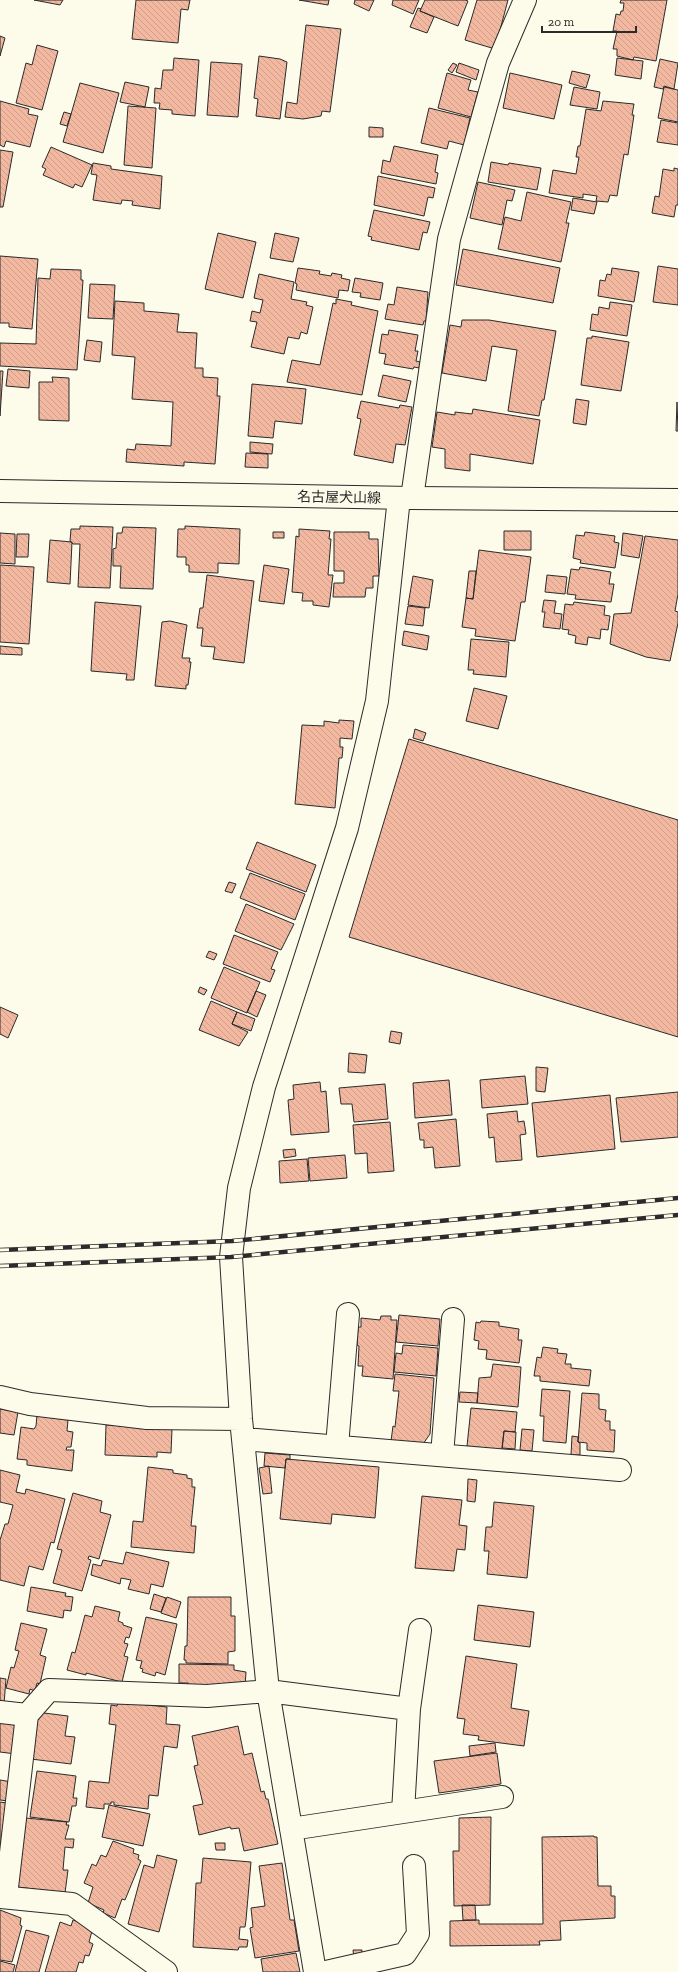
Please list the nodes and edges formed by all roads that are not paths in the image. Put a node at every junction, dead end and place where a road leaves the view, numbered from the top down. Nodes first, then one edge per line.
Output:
1 (525, 0) edge
2 (0, 491) edge
3 (405, 498) junction
4 (678, 500) edge
5 (348, 1314) dead end
6 (453, 1319) dead end
7 (0, 1397) edge
8 (242, 1429) junction
9 (337, 1446) junction
10 (442, 1455) junction
11 (620, 1470) dead end
12 (420, 1630) dead end
13 (268, 1691) junction
14 (409, 1709) junction
15 (0, 1712) edge
16 (27, 1715) junction
17 (502, 1797) dead end
18 (403, 1812) junction
19 (291, 1828) junction
20 (414, 1866) dead end
21 (3, 1897) edge
22 (166, 1972) edge
23 (315, 1972) edge
24 (326, 1972) edge

1 - 3 street
2 - 3 street, 名古屋犬山線
3 - 4 street, 名古屋犬山線
3 - 8 street
5 - 9 street
6 - 10 street
7 - 8 street
8 - 9 street
8 - 13 street
9 - 10 street
10 - 11 street
12 - 14 street
13 - 14 street
13 - 16 street
13 - 19 street
14 - 18 street
15 - 16 street
16 - 21 street
17 - 18 street
18 - 19 street
19 - 23 street
20 - 24 street
21 - 22 street

